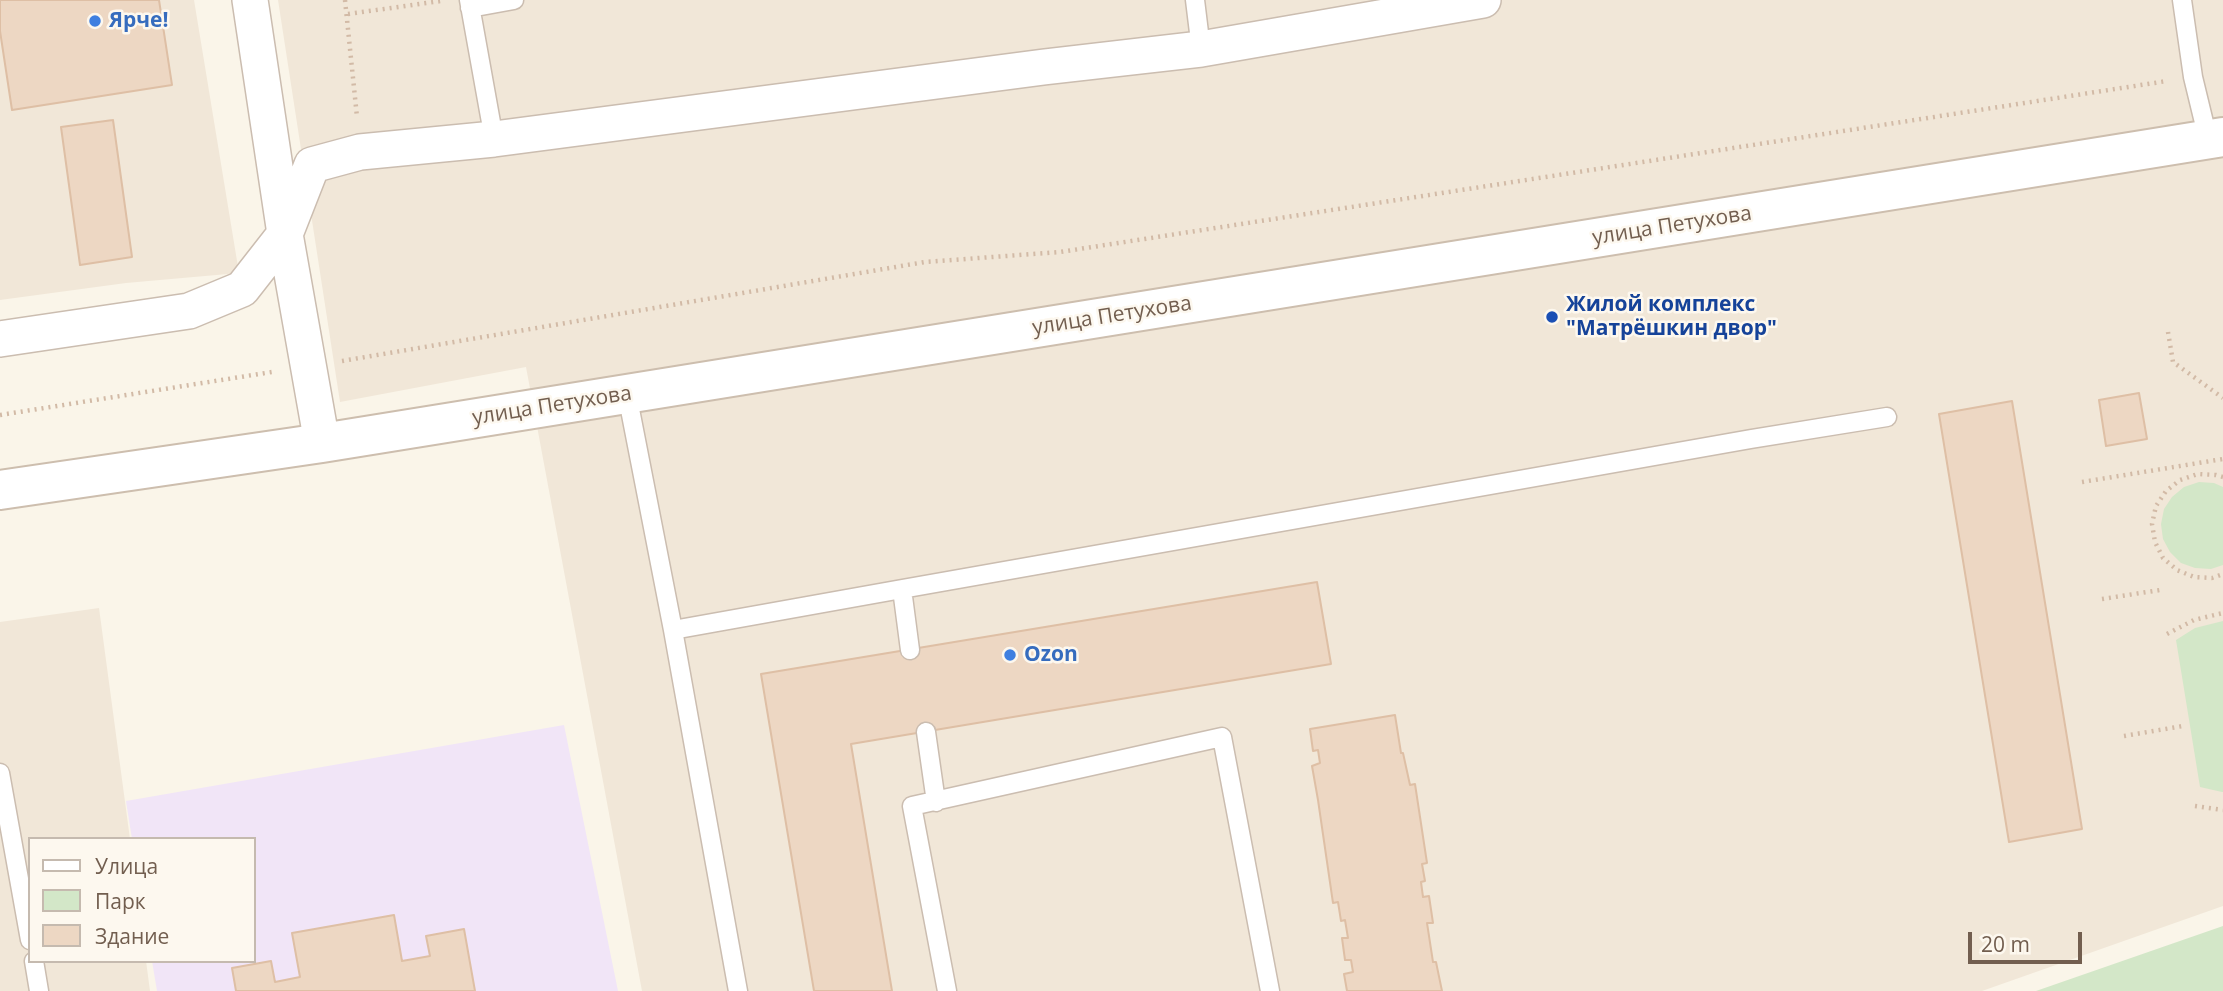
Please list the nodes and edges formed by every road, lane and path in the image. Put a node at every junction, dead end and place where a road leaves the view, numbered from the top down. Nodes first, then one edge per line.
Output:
1 (250, 0) edge
2 (345, 0) edge
3 (443, 0) edge
4 (514, 0) edge
5 (1195, 0) edge
6 (1483, 0) edge
7 (2182, 0) edge
8 (469, 4) edge
9 (1348, 12) edge
10 (348, 14) junction
11 (1201, 49) junction
12 (2193, 77) junction
13 (2216, 138) edge
14 (494, 139) junction
15 (360, 152) junction
16 (285, 234) junction
17 (2168, 332) dead end
18 (0, 339) edge
19 (307, 366) junction
20 (627, 394) junction
21 (2223, 398) edge
22 (0, 415) edge
23 (1887, 417) dead end
24 (322, 443) junction
25 (2223, 459) edge
26 (2223, 477) edge
27 (2082, 482) dead end
28 (0, 490) edge
29 (2223, 574) edge
30 (902, 589) junction
31 (2160, 590) dead end
32 (2102, 600) dead end
33 (2223, 614) edge
34 (673, 630) junction
35 (2167, 634) dead end
36 (910, 650) dead end
37 (2183, 726) dead end
38 (926, 732) dead end
39 (2124, 736) dead end
40 (0, 773) edge
41 (936, 802) junction
42 (2195, 806) dead end
43 (2223, 810) edge
44 (28, 929) edge
45 (33, 963) edge
46 (39, 991) edge
47 (738, 991) edge
48 (947, 991) edge
49 (1270, 991) edge

1 - 16 street
2 - 10 path
3 - 10 path
4 - 8 lane
5 - 11 lane
6 - 9 street
7 - 12 lane
8 - 14 lane
9 - 11 street
10 - 15 path
11 - 14 street
12 - 13 lane
12 - 19 path
13 - 20 street, улица Петухова
14 - 15 street
15 - 16 street
16 - 18 street
16 - 19 street
17 - 21 path
19 - 22 path
19 - 24 street
20 - 24 street, улица Петухова
20 - 34 lane
23 - 30 lane
24 - 28 street, улица Петухова
25 - 27 path
26 - 29 path
30 - 34 lane
30 - 36 lane
31 - 32 path
33 - 35 path
34 - 47 lane
37 - 39 path
38 - 41 lane
40 - 44 lane
41 - 48 lane
41 - 49 lane
42 - 43 path
45 - 46 lane

